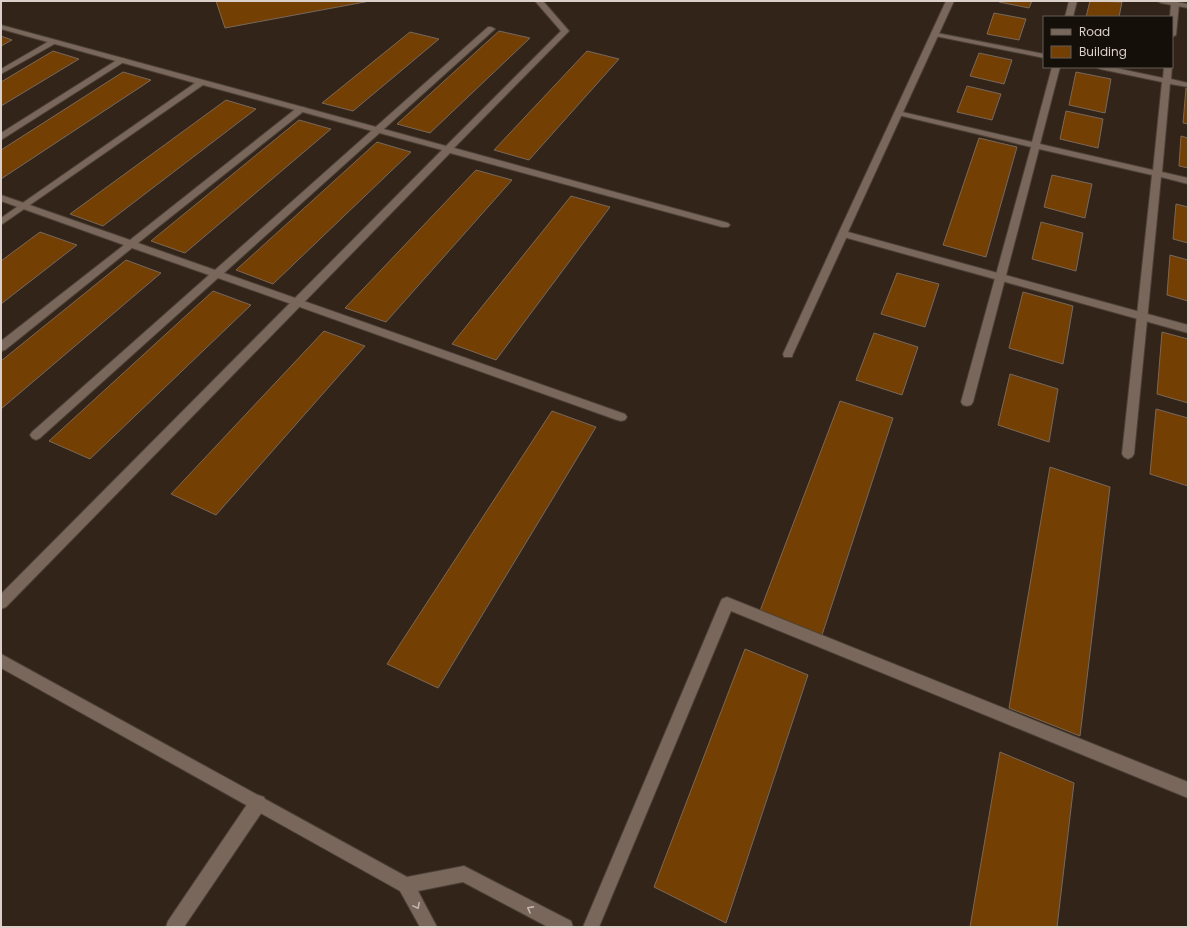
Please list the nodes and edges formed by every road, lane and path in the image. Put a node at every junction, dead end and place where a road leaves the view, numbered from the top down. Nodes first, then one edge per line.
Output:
1 (539, 1) edge
2 (950, 1) edge
3 (1073, 1) edge
4 (1161, 1) edge
5 (1176, 4) junction
6 (1188, 6) edge
7 (1069, 16) edge
8 (1, 27) edge
9 (1173, 27) edge
10 (491, 29) dead end
11 (935, 34) junction
12 (54, 42) junction
13 (1043, 56) edge
14 (123, 60) junction
15 (1056, 68) edge
16 (1105, 68) edge
17 (1168, 68) edge
18 (1, 72) edge
19 (1167, 80) junction
20 (201, 82) junction
21 (1188, 85) edge
22 (300, 109) junction
23 (898, 113) junction
24 (378, 130) junction
25 (1, 137) edge
26 (1035, 145) junction
27 (449, 150) junction
28 (1157, 174) junction
29 (1188, 181) edge
30 (1, 198) edge
31 (24, 206) junction
32 (1, 222) edge
33 (725, 225) dead end
34 (842, 234) junction
35 (131, 244) junction
36 (216, 274) junction
37 (1000, 277) junction
38 (298, 303) junction
39 (1142, 316) junction
40 (1188, 329) edge
41 (1, 347) edge
42 (788, 354) dead end
43 (967, 402) dead end
44 (621, 417) dead end
45 (36, 435) dead end
46 (1128, 454) dead end
47 (1, 603) edge
48 (1, 661) edge
49 (1188, 790) edge
50 (258, 803) junction
51 (406, 885) junction
52 (174, 927) edge
53 (428, 927) edge
54 (565, 927) edge
55 (591, 927) edge

1 - 27 street
2 - 11 street
3 - 7 street
4 - 5 street
5 - 6 street
5 - 9 street
8 - 12 street
10 - 24 street
11 - 13 street
11 - 23 street
12 - 14 street
12 - 18 street
14 - 20 street
14 - 25 street
15 - 26 street
16 - 19 street
17 - 19 street
19 - 21 street
19 - 28 street
20 - 22 street
20 - 31 street
22 - 24 street
22 - 35 street
23 - 26 street
23 - 34 street
24 - 27 street
24 - 36 street
26 - 28 street
26 - 37 street
27 - 33 street
27 - 38 street
28 - 29 street
28 - 39 street
30 - 31 street
31 - 32 street
31 - 35 street
34 - 37 street
34 - 42 street
35 - 36 street
35 - 41 street
36 - 38 street
36 - 45 street
37 - 39 street
37 - 43 street
38 - 44 street
38 - 47 street
39 - 40 street
39 - 46 street
48 - 50 street
49 - 55 street
50 - 51 street
50 - 52 street
51 -> 53 street
54 -> 51 street

